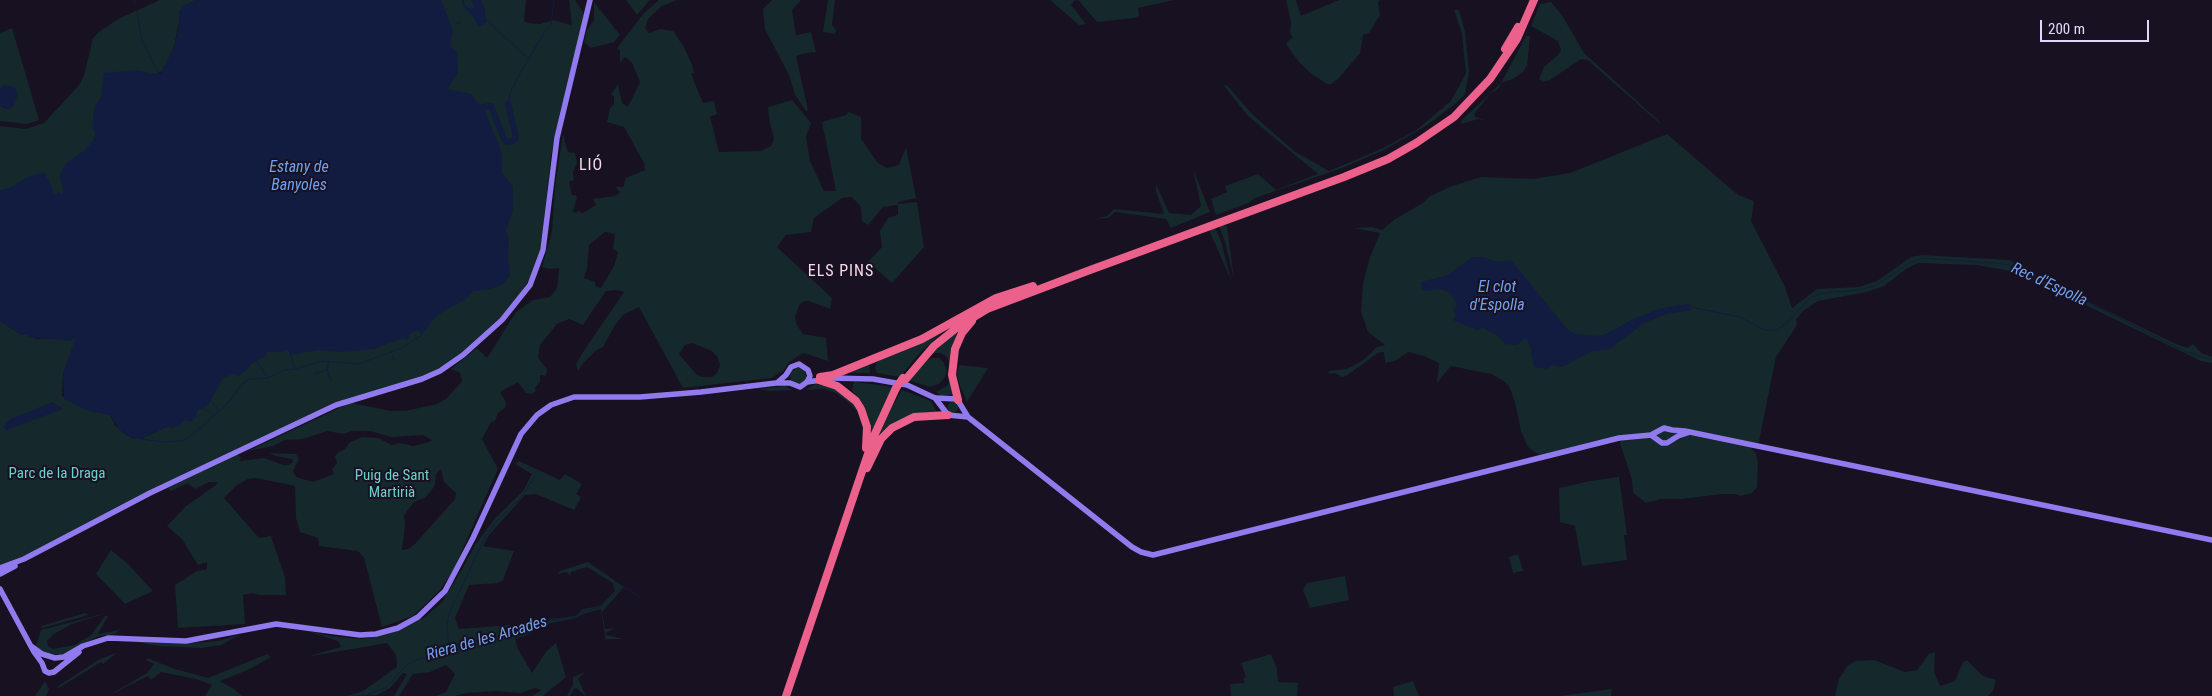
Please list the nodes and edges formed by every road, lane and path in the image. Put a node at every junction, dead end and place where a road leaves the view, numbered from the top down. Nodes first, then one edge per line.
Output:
1 (590, 0) edge
2 (1530, 0) edge
3 (1534, 0) edge
4 (1034, 286) junction
5 (987, 310) junction
6 (788, 372) junction
7 (809, 372) junction
8 (822, 378) junction
9 (904, 378) junction
10 (808, 382) junction
11 (776, 383) junction
12 (790, 383) junction
13 (936, 398) junction
14 (948, 398) junction
15 (960, 404) junction
16 (943, 407) junction
17 (952, 415) junction
18 (968, 417) junction
19 (1672, 430) junction
20 (1659, 431) junction
21 (1690, 432) junction
22 (1651, 435) junction
23 (1673, 439) junction
24 (1658, 440) junction
25 (866, 465) junction
26 (2212, 540) edge
27 (24, 559) junction
28 (0, 568) edge
29 (0, 574) edge
30 (0, 590) edge
31 (90, 644) junction
32 (31, 646) junction
33 (48, 657) junction
34 (55, 658) junction
35 (42, 663) junction
36 (57, 670) junction
37 (788, 696) edge

1 - 27 main road
2 - 4 highway
3 - 5 highway
4 - 8 highway
4 - 9 highway
5 - 9 highway
5 - 15 highway
6 - 7 main road
6 - 11 main road
6 - 12 main road
7 - 8 main road
7 - 10 main road
8 - 10 main road
8 - 13 main road
8 - 25 highway
9 - 25 highway, bridge
10 - 12 main road
11 - 12 main road
11 - 31 main road
13 - 14 main road
13 - 16 main road
14 - 15 main road
14 - 16 main road
15 - 17 main road
15 - 18 main road
16 - 17 main road
17 - 18 main road
17 - 25 highway
18 - 22 main road
19 - 20 main road
19 - 21 main road
19 - 23 main road
20 - 22 main road
20 - 24 main road
21 - 23 main road
21 - 26 main road
22 - 24 main road
23 - 24 main road
25 - 37 highway
27 - 28 main road
27 - 29 main road
30 - 32 main road
31 - 34 main road
31 - 36 main road
32 - 33 main road
32 - 35 main road
33 - 34 main road
33 - 35 main road
34 - 36 main road
35 - 36 main road

